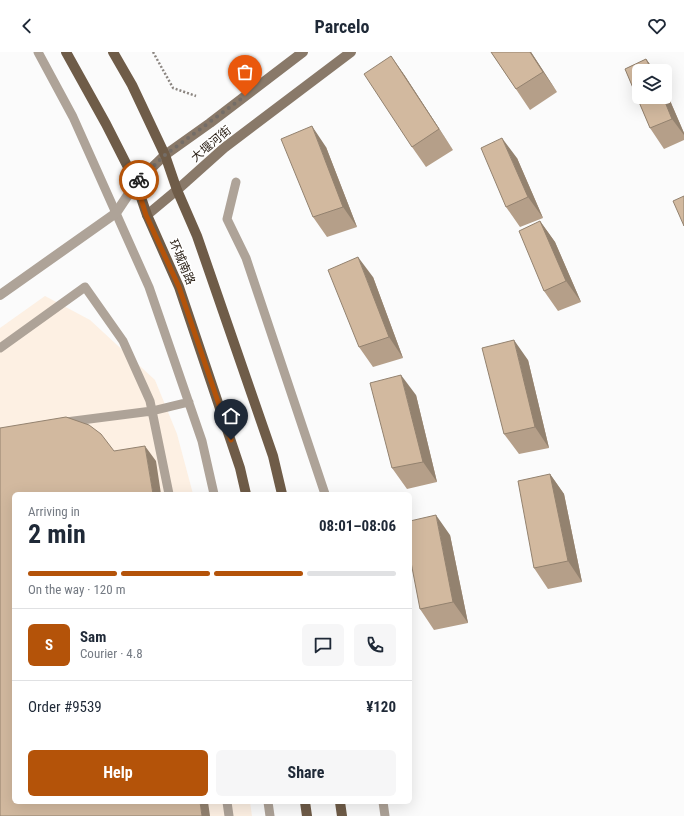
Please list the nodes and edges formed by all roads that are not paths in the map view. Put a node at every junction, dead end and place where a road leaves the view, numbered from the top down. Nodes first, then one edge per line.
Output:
1 (38, 52) edge
2 (66, 52) edge
3 (113, 52) edge
4 (303, 52) edge
5 (351, 52) edge
6 (165, 155) junction
7 (236, 182) dead end
8 (136, 183) junction
9 (177, 190) junction
10 (116, 213) junction
11 (146, 215) junction
12 (0, 295) edge
13 (0, 348) edge
14 (189, 402) junction
15 (152, 410) junction
16 (61, 423) edge
17 (169, 492) edge
18 (214, 492) edge
19 (246, 492) edge
20 (282, 492) edge
21 (324, 492) edge
22 (227, 804) edge
23 (268, 804) edge
24 (305, 804) edge
25 (340, 804) edge
26 (383, 804) edge
27 (229, 816) edge
28 (270, 816) edge
29 (307, 816) edge
30 (342, 816) edge
31 (386, 816) edge

1 - 10 lane
2 - 8 main road, 环城南路
3 - 6 main road, 环城南路
4 - 6 street, 大堰河街
5 - 9 street, 大堰河街
6 - 8 street, 大堰河街
6 - 9 main road, 环城南路
7 - 21 lane
8 - 10 street
8 - 11 main road, 环城南路
9 - 11 street, 大堰河街
9 - 20 main road, 环城南路
10 - 12 street
10 - 14 lane
11 - 19 main road, 环城南路
13 - 15 lane
14 - 15 lane
14 - 18 lane
15 - 16 lane
15 - 17 lane
22 - 27 lane
23 - 28 lane
24 - 29 main road
25 - 30 main road
26 - 31 lane

